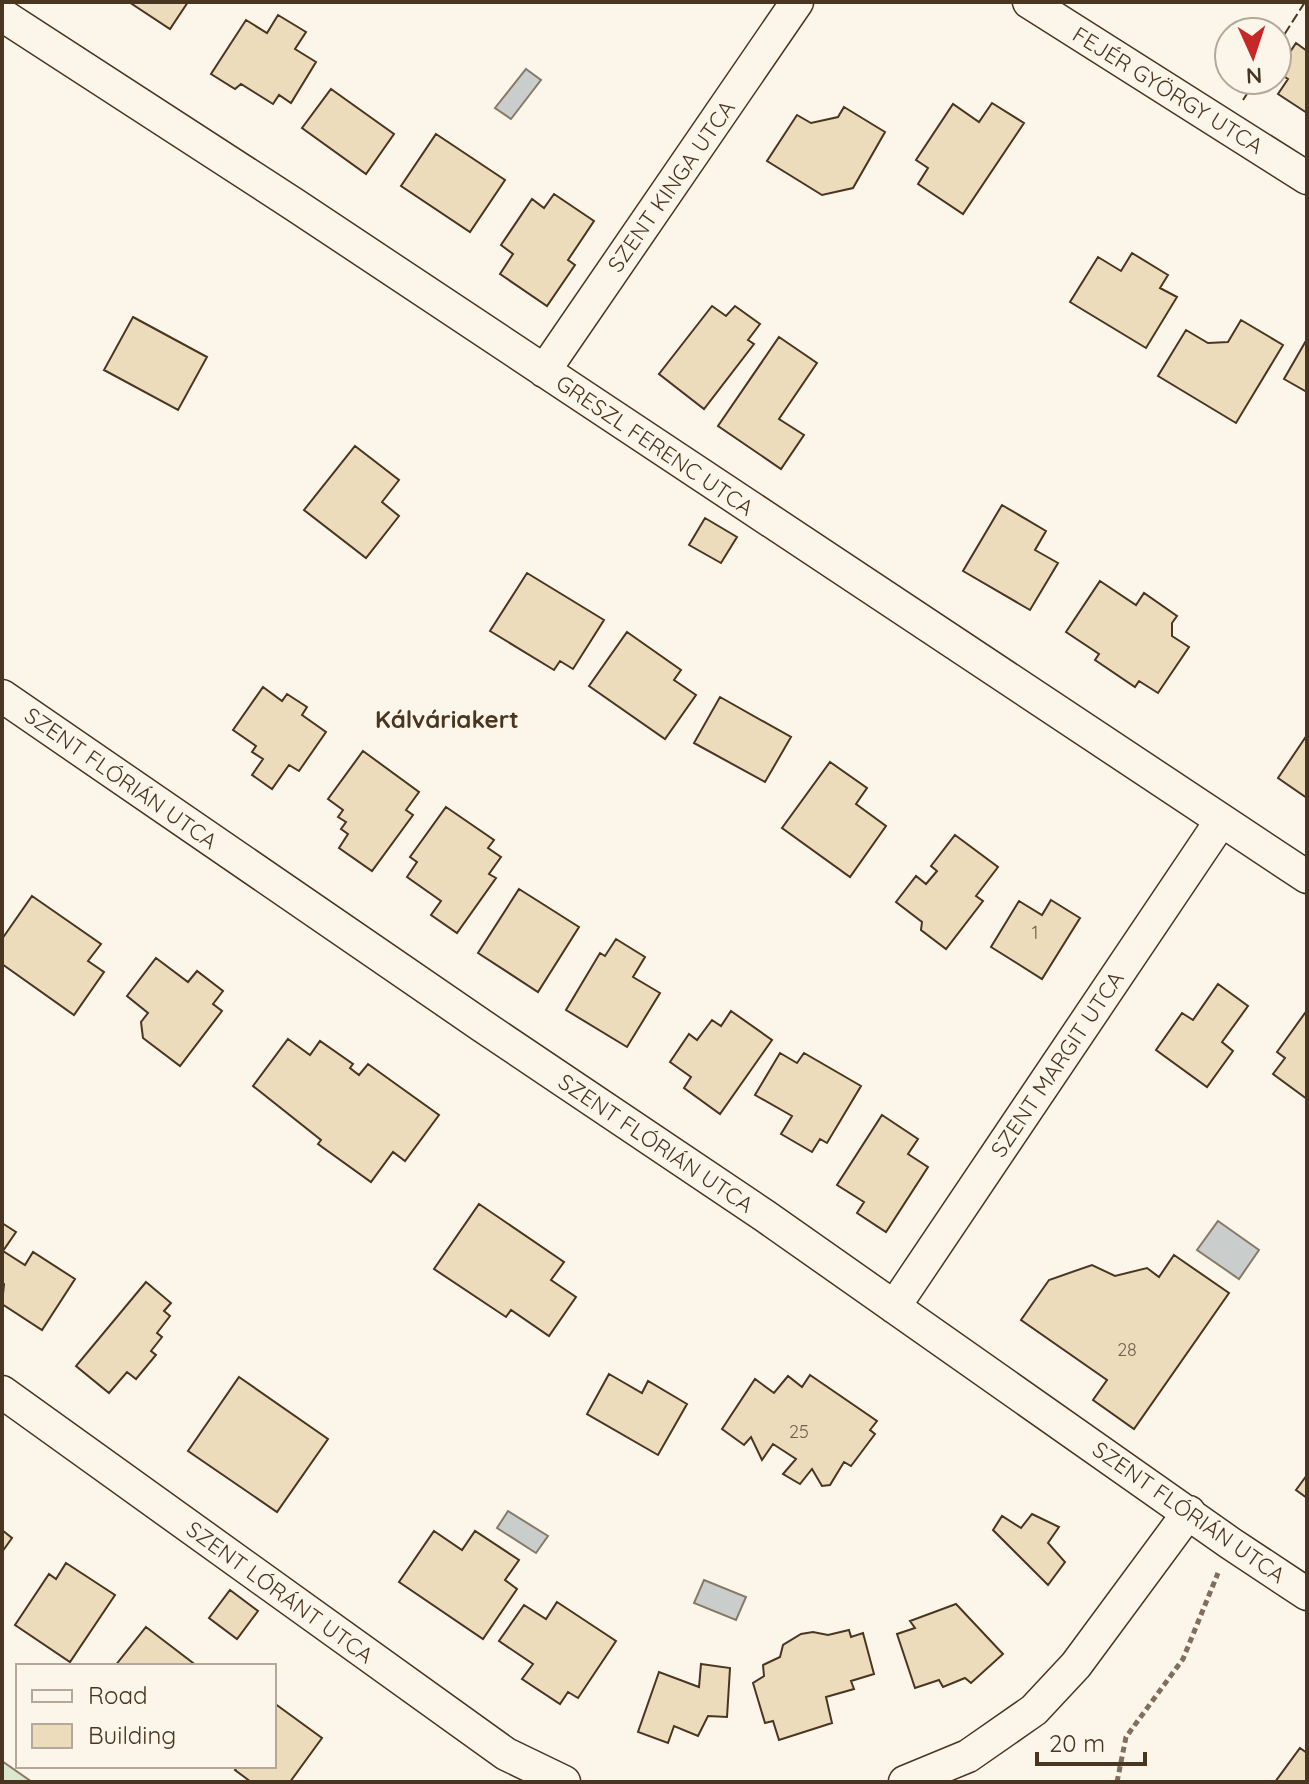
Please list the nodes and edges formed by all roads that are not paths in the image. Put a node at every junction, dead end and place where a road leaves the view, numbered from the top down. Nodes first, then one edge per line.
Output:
1 (797, 2) edge
2 (1029, 2) edge
3 (2, 15) edge
4 (1307, 178) edge
5 (544, 371) junction
6 (2, 696) edge
7 (1221, 821) junction
8 (1307, 877) edge
9 (894, 1307) junction
10 (2, 1392) edge
11 (1189, 1512) junction
12 (1307, 1594) edge
13 (564, 1782) edge
14 (905, 1782) edge

1 - 5 street, SZENT KINGA UTCA
2 - 4 street, FEJÉR GYÖRGY UTCA
3 - 5 street, GRESZL FERENC UTCA
5 - 7 street, GRESZL FERENC UTCA
6 - 9 street, SZENT FLÓRIÁN UTCA
7 - 8 street, GRESZL FERENC UTCA
7 - 9 street, SZENT MARGIT UTCA
9 - 11 street, SZENT FLÓRIÁN UTCA
10 - 13 street, SZENT LÓRÁNT UTCA
11 - 12 street, SZENT FLÓRIÁN UTCA
11 - 14 street

